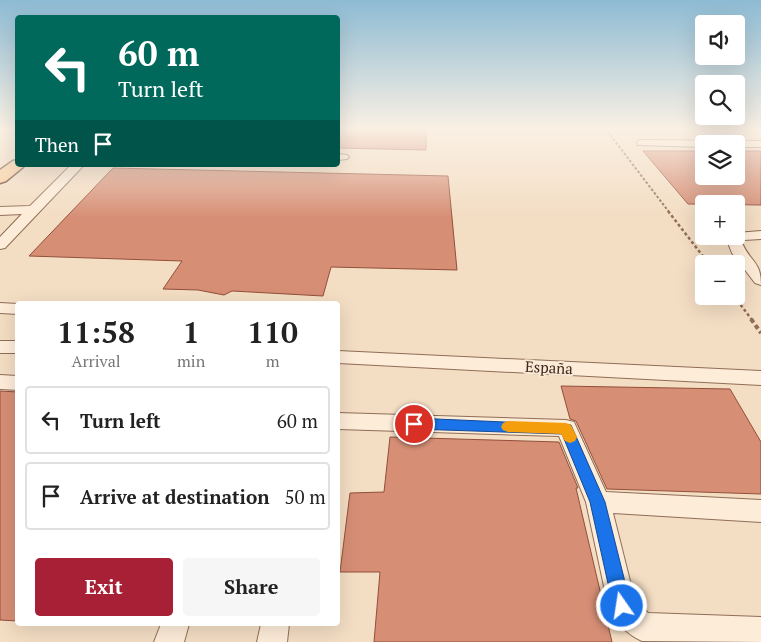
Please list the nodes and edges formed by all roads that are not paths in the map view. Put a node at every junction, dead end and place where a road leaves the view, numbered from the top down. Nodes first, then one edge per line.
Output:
1 (15, 166) edge
2 (76, 167) edge
3 (1, 177) edge
4 (34, 210) junction
5 (0, 211) edge
6 (755, 235) edge
7 (0, 245) edge
8 (761, 280) edge
9 (0, 308) edge
10 (15, 309) edge
11 (0, 346) edge
12 (15, 347) edge
13 (340, 357) edge
14 (761, 378) edge
15 (0, 382) edge
16 (15, 383) edge
17 (340, 421) edge
18 (598, 502) junction
19 (761, 511) edge
20 (174, 626) edge
21 (276, 626) edge
22 (761, 631) edge
23 (169, 642) edge
24 (272, 642) edge

1 - 3 main road
2 - 4 street
4 - 5 street
4 - 7 street
6 - 8 street
9 - 10 street
11 - 12 street
13 - 14 street, España
15 - 16 street
17 - 18 street
18 - 19 street
18 - 22 street
20 - 23 street
21 - 24 street

